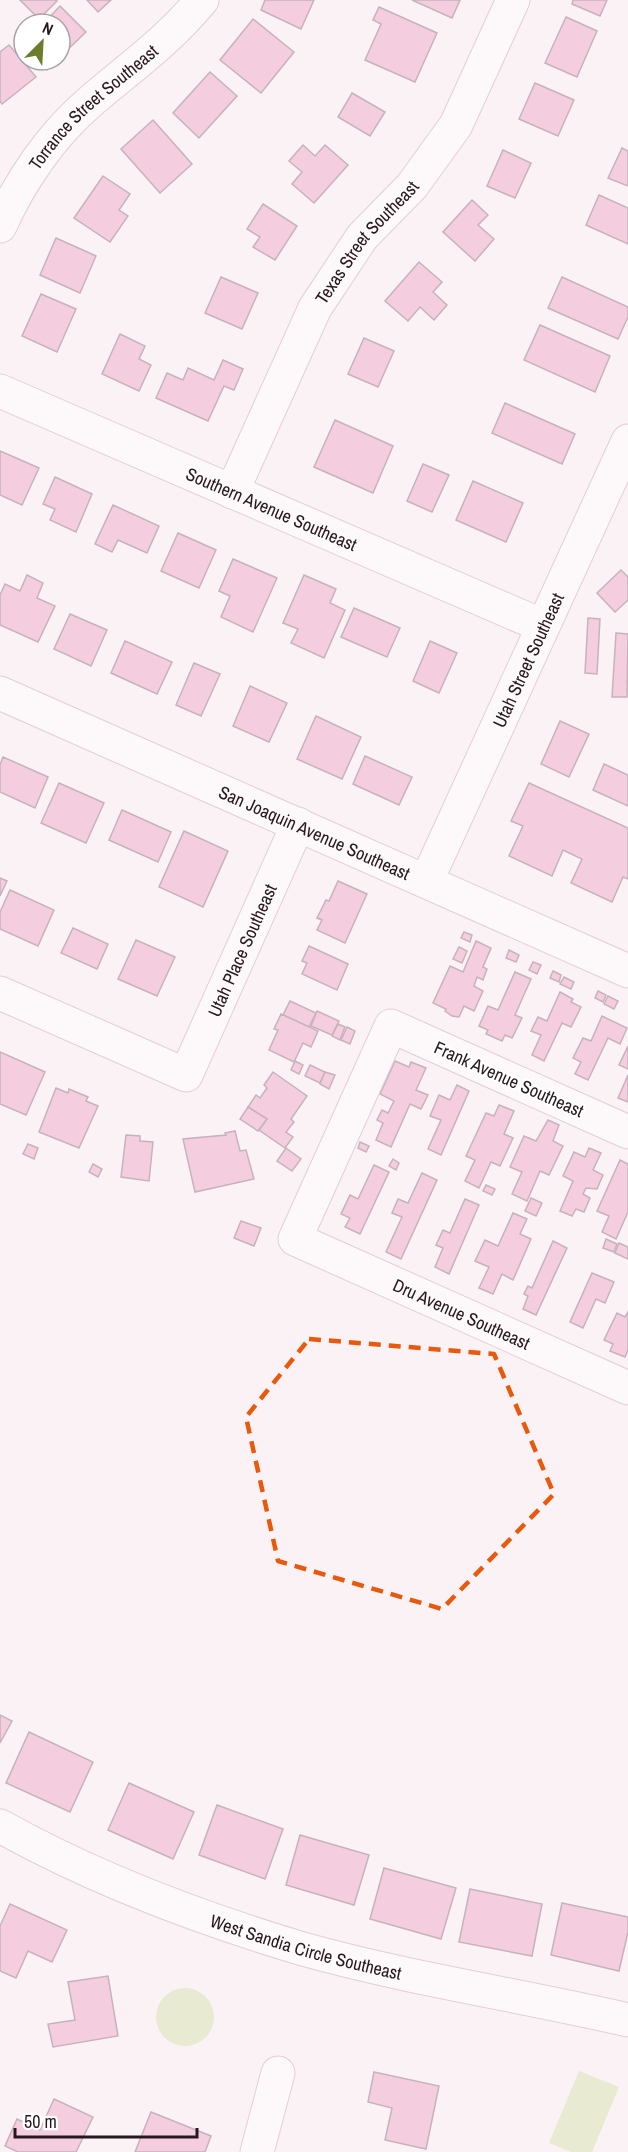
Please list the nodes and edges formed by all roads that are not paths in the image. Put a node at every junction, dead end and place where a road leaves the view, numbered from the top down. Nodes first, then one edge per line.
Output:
1 (202, 0) edge
2 (513, 0) edge
3 (0, 226) edge
4 (0, 391) edge
5 (628, 441) edge
6 (232, 492) junction
7 (543, 626) junction
8 (0, 693) edge
9 (298, 824) junction
10 (427, 880) junction
11 (628, 971) edge
12 (0, 993) edge
13 (628, 1132) edge
14 (295, 1239) joint
15 (628, 1388) edge
16 (0, 1826) edge
17 (628, 2020) edge
18 (278, 2073) dead end
19 (257, 2152) edge

1 - 3 street, Torrance Street Southeast
2 - 6 street, Texas Street Southeast
4 - 6 street, Southern Avenue Southeast
5 - 7 street, Utah Street Southeast
6 - 7 street, Southern Avenue Southeast
7 - 10 street, Utah Street Southeast
8 - 9 street, San Joaquin Avenue Southeast
9 - 10 street, San Joaquin Avenue Southeast
9 - 12 street, Utah Place Southeast
10 - 11 street, San Joaquin Avenue Southeast
13 - 14 street, Frank Avenue Southeast
14 - 15 street, Dru Avenue Southeast
16 - 17 street, West Sandia Circle Southeast
18 - 19 street

